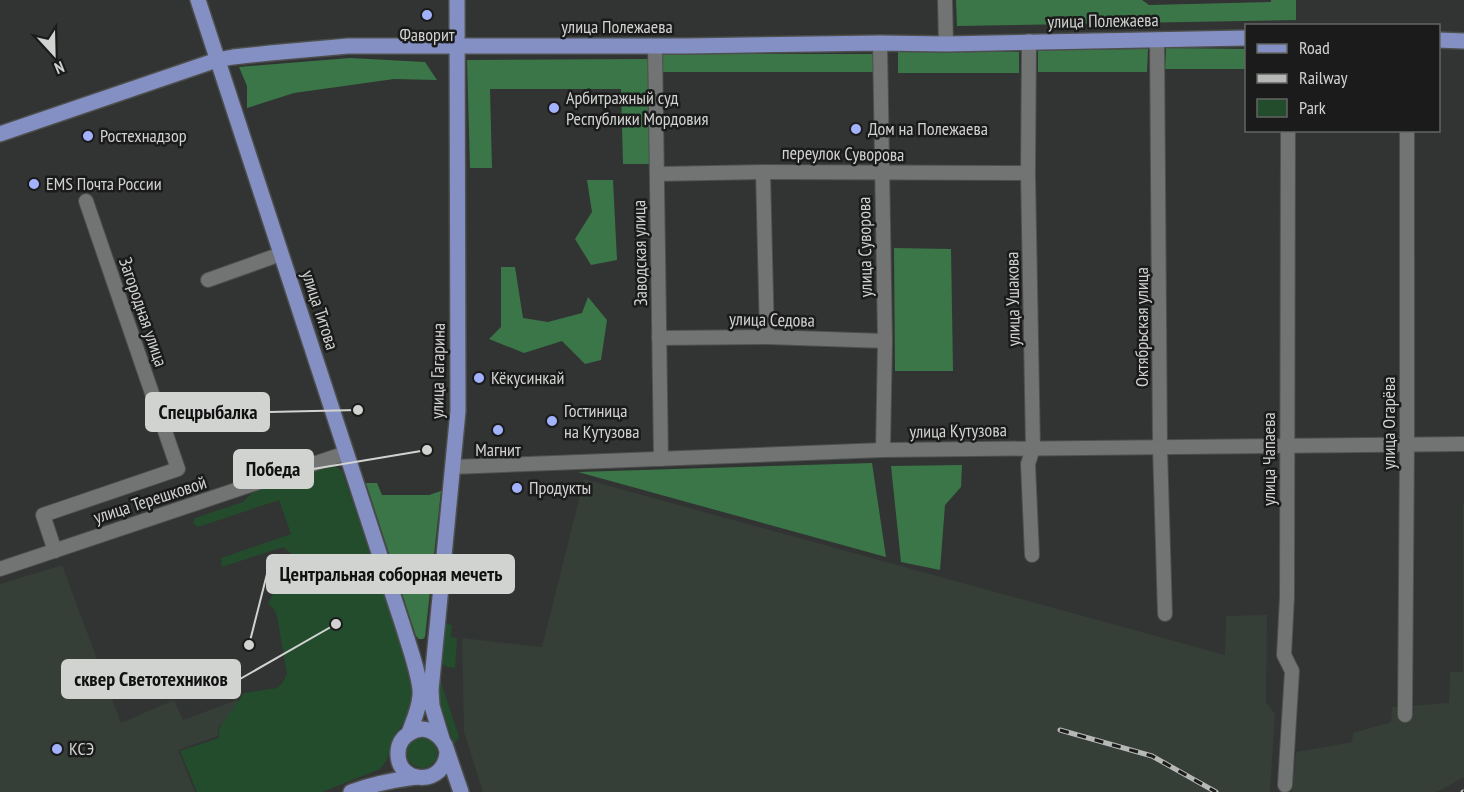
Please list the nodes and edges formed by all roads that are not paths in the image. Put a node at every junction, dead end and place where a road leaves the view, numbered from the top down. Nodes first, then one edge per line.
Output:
1 (198, 0) edge
2 (458, 0) edge
3 (945, 0) edge
4 (1245, 38) edge
5 (1157, 40) junction
6 (1440, 40) edge
7 (1029, 41) junction
8 (1464, 41) edge
9 (880, 43) junction
10 (946, 44) junction
11 (655, 46) junction
12 (458, 47) junction
13 (218, 60) junction
14 (1288, 132) edge
15 (1407, 132) edge
16 (0, 134) edge
17 (763, 172) junction
18 (882, 173) junction
19 (1028, 173) junction
20 (657, 174) junction
21 (86, 201) dead end
22 (281, 254) junction
23 (208, 280) dead end
24 (767, 337) junction
25 (659, 338) junction
26 (885, 340) junction
27 (1464, 444) edge
28 (1407, 445) junction
29 (1287, 447) junction
30 (1033, 448) junction
31 (1160, 448) junction
32 (884, 450) junction
33 (346, 453) junction
34 (661, 459) junction
35 (453, 467) junction
36 (55, 550) junction
37 (1032, 555) dead end
38 (0, 569) edge
39 (1165, 614) dead end
40 (405, 632) junction
41 (436, 635) junction
42 (433, 671) junction
43 (419, 705) junction
44 (1405, 715) dead end
45 (409, 733) junction
46 (444, 745) junction
47 (398, 755) junction
48 (423, 777) junction
49 (373, 784) junction
50 (1285, 785) dead end
51 (351, 792) edge
52 (456, 792) edge
53 (461, 792) edge

1 - 13 main road, улица Титова
2 - 12 main road, улица Гагарина
3 - 10 street
4 - 5 main road, улица Полежаева
5 - 7 main road, улица Полежаева
5 - 31 street, Октябрьская улица
6 - 8 main road
7 - 10 main road, улица Полежаева
7 - 19 street, улица Ушакова
9 - 10 main road, улица Полежаева
9 - 11 main road, улица Полежаева
9 - 18 street, улица Суворова
11 - 12 main road, улица Полежаева
11 - 20 street, Заводская улица
12 - 13 main road, улица Полежаева
12 - 35 main road, улица Гагарина
13 - 16 main road, улица Полежаева
13 - 22 main road, улица Титова
14 - 29 street, улица Чапаева
15 - 28 street, улица Огарёва
17 - 18 street, переулок Суворова
17 - 20 street, переулок Суворова
17 - 24 street
18 - 19 street, переулок Суворова
18 - 26 street, улица Суворова
19 - 30 street, улица Ушакова
20 - 25 street, Заводская улица
21 - 36 street, Загородная улица
22 - 23 street
22 - 33 main road, улица Титова
24 - 25 street, улица Седова
24 - 26 street, улица Седова
25 - 34 street, Заводская улица
26 - 32 street, улица Суворова
27 - 28 street, улица Кутузова
28 - 29 street, улица Кутузова
28 - 44 street, улица Огарёва
29 - 31 street, улица Кутузова
29 - 50 street, улица Чапаева
30 - 31 street, улица Кутузова
30 - 32 street, улица Кутузова
30 - 37 street, улица Ушакова
31 - 39 street, Октябрьская улица
32 - 34 street, улица Кутузова
33 - 36 street, улица Терешковой
33 - 40 main road, улица Титова
34 - 35 street, улица Кутузова
35 - 41 main road, улица Гагарина
36 - 38 street, улица Терешковой
40 - 41 main road
40 - 43 main road, улица Титова
41 - 42 main road, улица Гагарина
42 - 43 main road
42 - 46 main road, улица Гагарина
43 - 45 main road, улица Титова
45 - 46 main road
45 - 47 main road
46 - 48 main road
46 - 53 main road
47 - 48 main road
47 - 49 main road
48 - 49 main road
48 - 52 main road
49 - 51 main road

